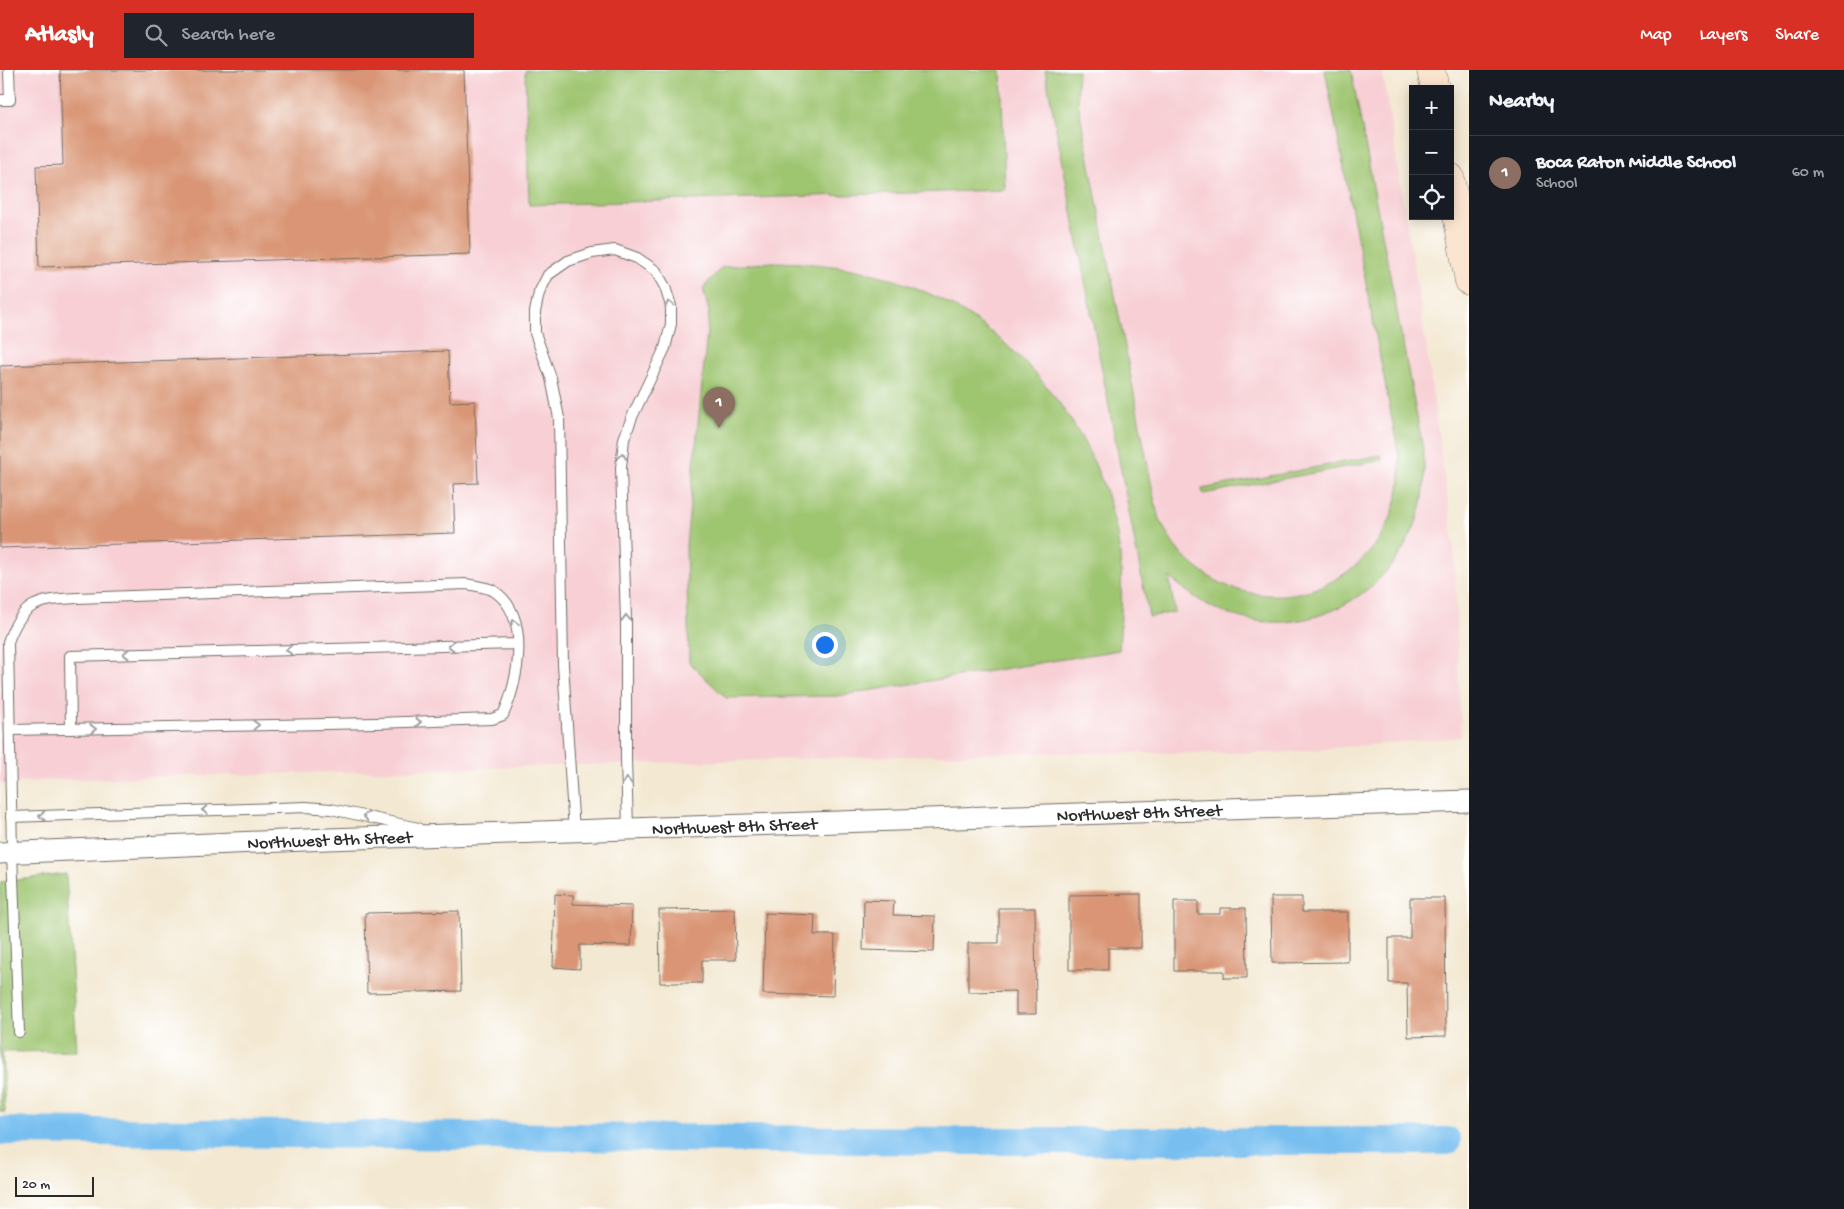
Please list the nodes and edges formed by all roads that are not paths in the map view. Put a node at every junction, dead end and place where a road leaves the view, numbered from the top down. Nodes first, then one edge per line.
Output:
1 (9, 70) edge
2 (1431, 70) edge
3 (1434, 85) edge
4 (0, 100) edge
5 (1454, 199) edge
6 (1469, 282) edge
7 (518, 644) junction
8 (71, 729) junction
9 (10, 730) junction
10 (1469, 801) edge
11 (11, 817) junction
12 (628, 829) junction
13 (574, 831) junction
14 (448, 836) junction
15 (6, 852) edge
16 (19, 1032) dead end

1 - 4 lane
2 - 3 street
5 - 6 street
8 -> 7 lane
7 -> 8 lane
7 -> 9 lane
8 - 9 lane
9 - 11 lane
10 - 12 street, Northwest 8th Street
14 -> 11 lane
11 - 15 lane
12 - 13 street, Northwest 8th Street
12 -> 13 lane
13 - 14 street, Northwest 8th Street
14 - 15 street, Northwest 8th Street
15 - 16 lane

